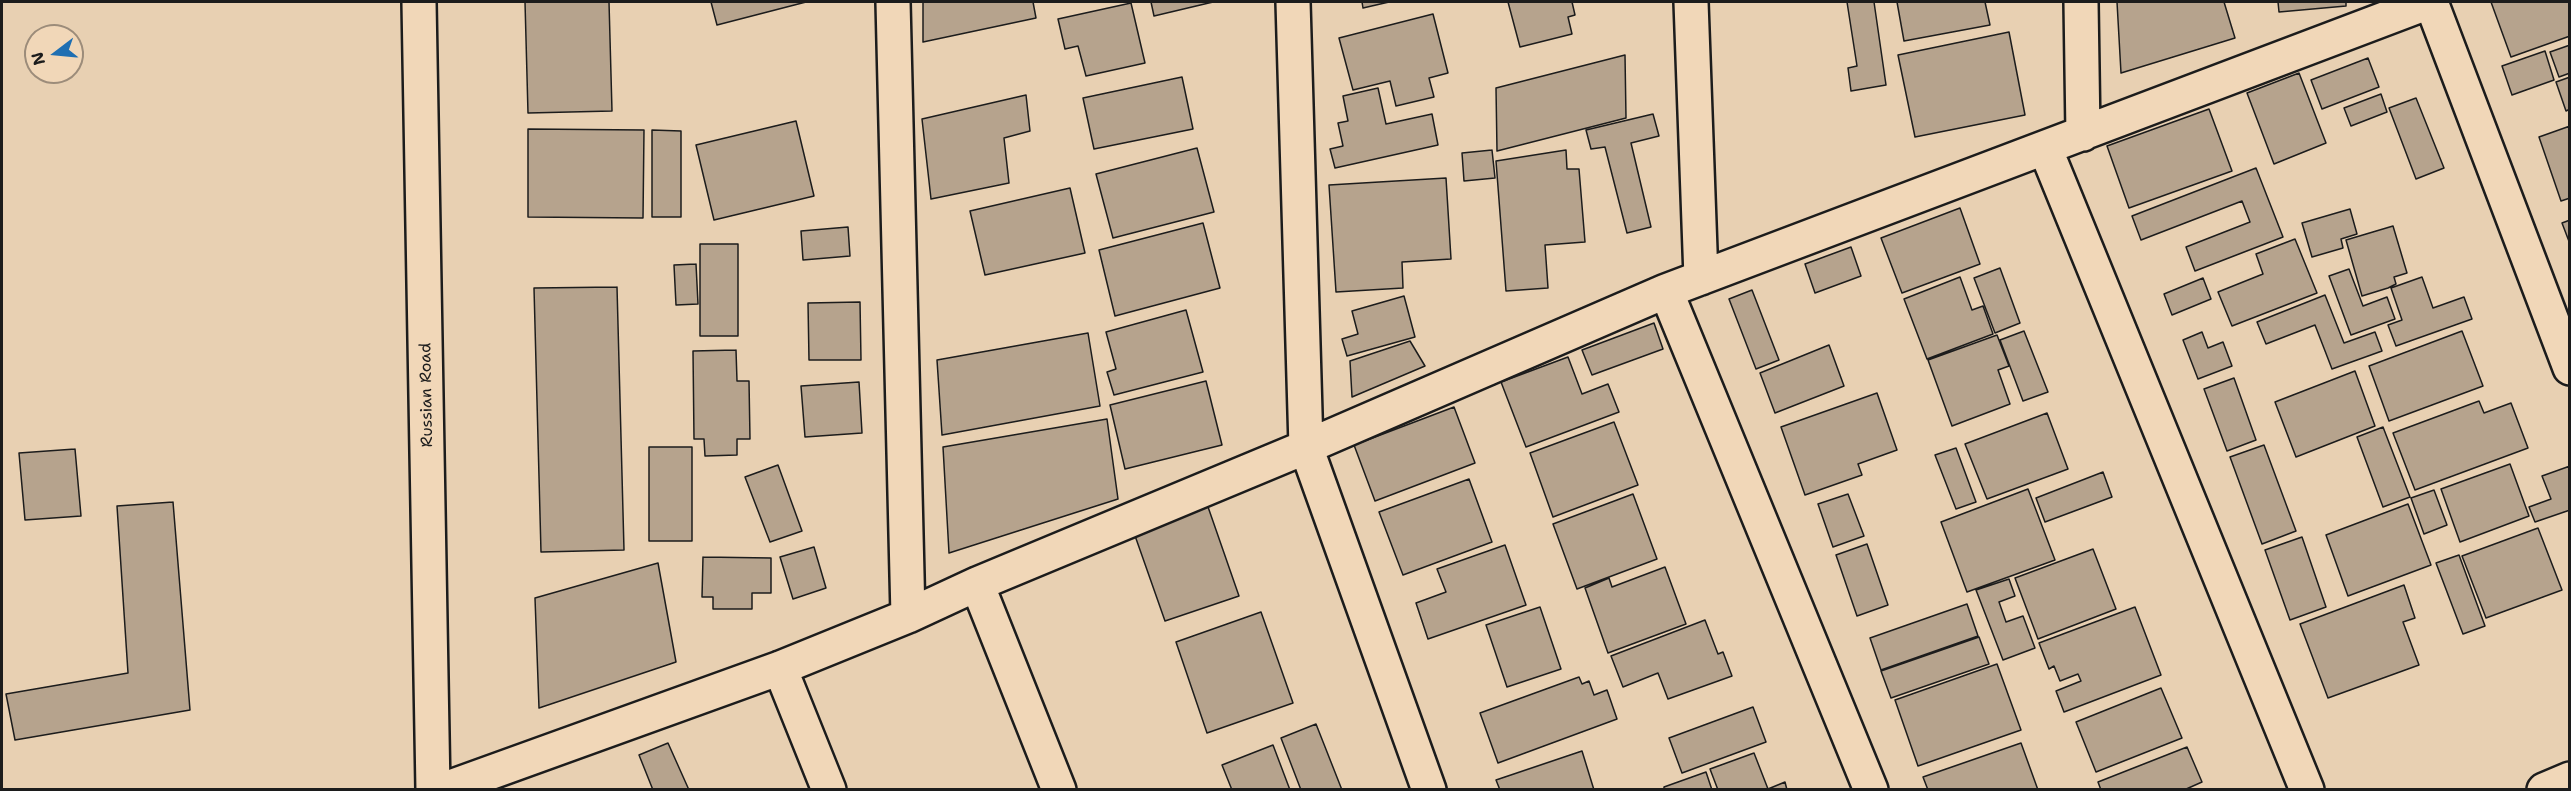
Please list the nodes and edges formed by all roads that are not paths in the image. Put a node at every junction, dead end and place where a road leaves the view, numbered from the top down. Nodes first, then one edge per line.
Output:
1 (419, 2) edge
2 (893, 2) edge
3 (1293, 2) edge
4 (1691, 2) edge
5 (2081, 2) edge
6 (2430, 2) edge
7 (2083, 134) junction
8 (2045, 147) junction
9 (1701, 278) junction
10 (1666, 291) junction
11 (2570, 368) edge
12 (1306, 447) junction
13 (977, 584) junction
14 (908, 616) junction
15 (780, 668) junction
16 (2570, 779) edge
17 (433, 789) edge
18 (442, 789) edge
19 (829, 789) edge
20 (1059, 789) edge
21 (1429, 789) edge
22 (1871, 789) edge
23 (2307, 789) edge
24 (2544, 789) edge

1 - 17 street, Russian Road
2 - 14 street
3 - 12 street
4 - 9 street
5 - 7 street
6 - 7 street
6 - 11 street
7 - 8 street
8 - 9 street
8 - 23 street
9 - 10 street
10 - 12 street
10 - 22 street
12 - 13 street
12 - 21 street
13 - 14 street
13 - 20 street
14 - 15 street
15 - 18 street
15 - 19 street
16 - 24 street

